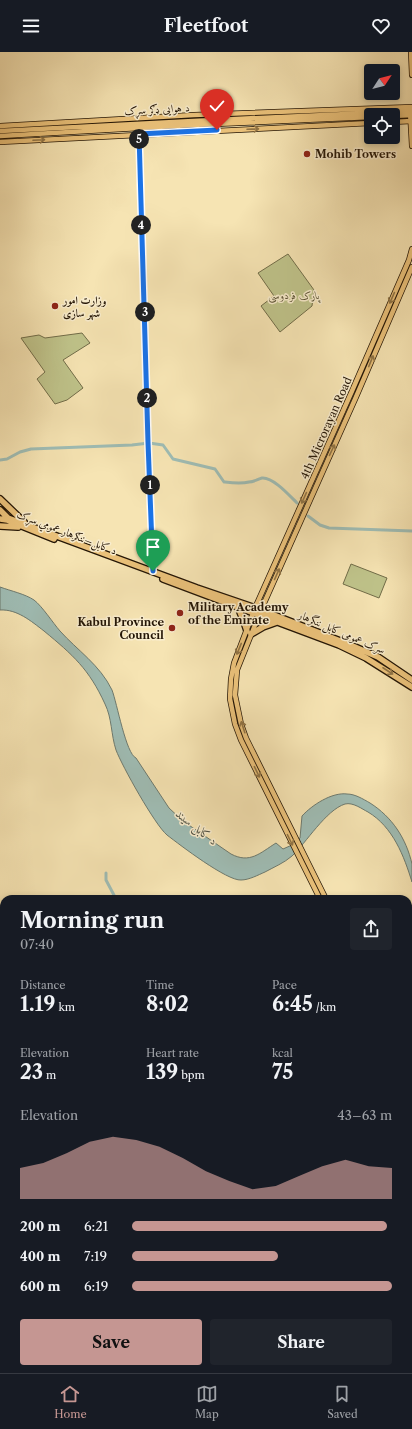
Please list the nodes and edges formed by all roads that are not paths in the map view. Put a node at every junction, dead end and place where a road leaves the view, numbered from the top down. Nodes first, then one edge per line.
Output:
1 (411, 52) edge
2 (412, 75) edge
3 (411, 115) edge
4 (400, 116) edge
5 (364, 117) edge
6 (400, 119) edge
7 (364, 123) edge
8 (0, 126) edge
9 (0, 131) edge
10 (139, 134) junction
11 (0, 136) edge
12 (0, 142) edge
13 (412, 146) edge
14 (412, 249) edge
15 (412, 267) edge
16 (385, 315) junction
17 (390, 317) junction
18 (0, 499) edge
19 (0, 510) edge
20 (0, 519) edge
21 (0, 526) edge
22 (25, 526) junction
23 (153, 571) junction
24 (238, 607) junction
25 (257, 611) junction
26 (277, 622) junction
27 (249, 632) junction
28 (412, 680) edge
29 (412, 687) edge
30 (318, 895) edge
31 (324, 895) edge

1 - 2 main road
3 - 4 main road
3 - 6 main road
3 - 8 main road, د هوایی ډګر سړک
3 - 9 main road
3 - 13 main road
5 - 11 main road
10 -> 7 main road
12 -> 10 main road
10 - 23 street
14 -> 16 main road, 4th Microrayan Road
15 - 17 main road, 4th Microrayan Road
16 - 17 main road
16 -> 25 main road, 4th Microrayan Road
25 -> 17 main road, 4th Microrayan Road
18 - 22 highway
19 - 22 highway
20 - 22 highway, د کابل–ننګرهار عمومي سړک
21 - 22 highway
22 - 23 highway, د کابل–ننګرهار عمومي سړک
22 - 24 highway, د کابل–ننګرهار عمومي سړک
23 - 25 highway, د کابل–ننګرهار عمومي سړک
24 - 25 highway, د کابل–ننګرهار عمومي سړک
24 - 27 highway
25 - 26 highway, د کابل–ننګرهار عمومي سړک
25 - 27 main road
25 - 28 highway, سرک عمومی کابل ننگرهار
26 - 27 highway
26 -> 29 highway, د کابل–ننګرهار عمومي سړک
27 -> 30 main road
31 -> 27 main road

